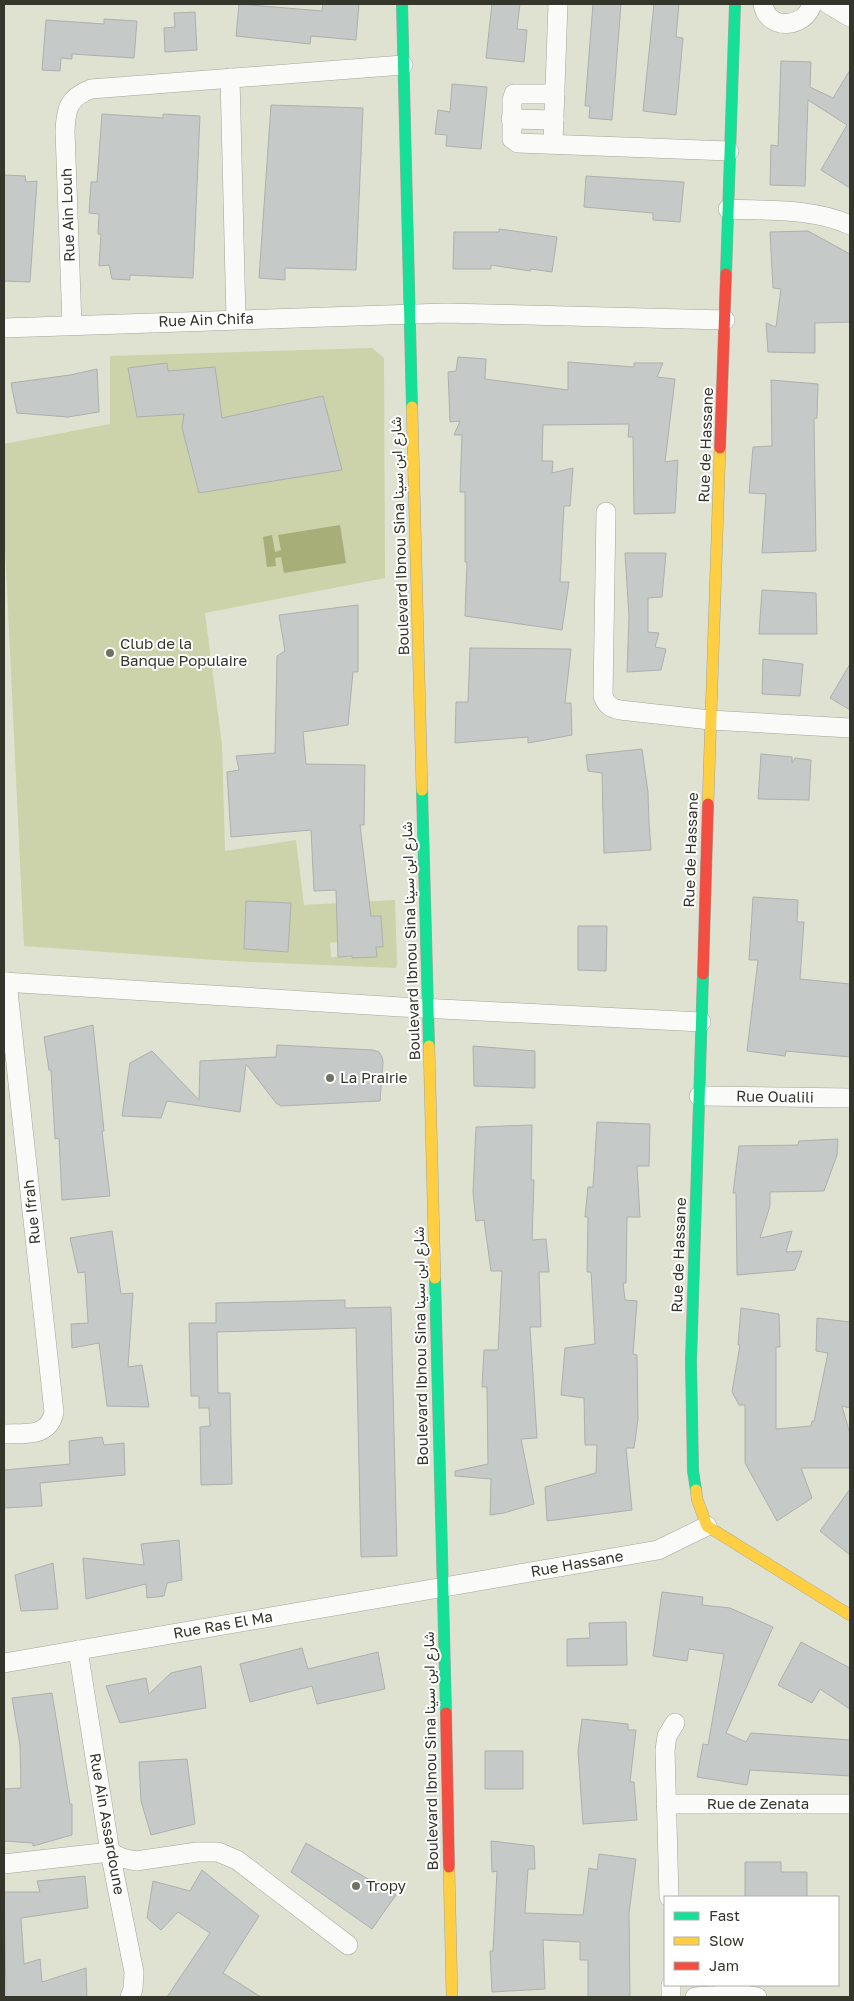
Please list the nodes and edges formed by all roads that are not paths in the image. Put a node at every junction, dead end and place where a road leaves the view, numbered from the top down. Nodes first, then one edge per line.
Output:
1 (402, 4) edge
2 (558, 4) edge
3 (735, 4) edge
4 (763, 4) edge
5 (812, 4) edge
6 (828, 4) edge
7 (850, 17) edge
8 (403, 65) junction
9 (230, 78) junction
10 (555, 94) junction
11 (511, 119) junction
12 (554, 120) junction
13 (553, 143) junction
14 (730, 151) junction
15 (728, 208) junction
16 (850, 225) edge
17 (409, 313) junction
18 (236, 319) junction
19 (726, 320) junction
20 (72, 325) junction
21 (4, 328) edge
22 (606, 512) dead end
23 (710, 720) junction
24 (850, 728) edge
25 (5, 982) edge
26 (428, 1008) junction
27 (701, 1022) junction
28 (699, 1096) junction
29 (850, 1098) edge
30 (4, 1434) edge
31 (707, 1526) junction
32 (443, 1588) junction
33 (850, 1616) edge
34 (78, 1650) junction
35 (4, 1663) edge
36 (676, 1723) dead end
37 (666, 1804) junction
38 (850, 1804) edge
39 (110, 1852) junction
40 (4, 1864) edge
41 (669, 1896) edge
42 (348, 1945) dead end
43 (130, 1997) edge
44 (452, 1997) edge
45 (695, 1997) edge
46 (757, 1997) edge

1 - 8 main road, Boulevard Ibnou Sina شارع ابن سينا
2 - 10 street
3 - 14 main road, Rue de Hassane
4 - 5 street
6 - 7 street
8 - 9 street
8 - 17 main road, Boulevard Ibnou Sina شارع ابن سينا
9 - 18 street
9 - 20 street, Rue Ain Louh
10 - 11 street
10 - 12 street
11 - 12 street
11 - 13 street
12 - 13 street
13 - 14 street
14 - 15 main road, Rue de Hassane
15 - 16 street
15 - 19 main road, Rue de Hassane
17 - 18 street, Rue Ain Chifa
17 - 19 street, Rue Ain Chifa
17 - 26 main road, Boulevard Ibnou Sina شارع ابن سينا
18 - 20 street, Rue Ain Chifa
19 - 23 main road, Rue de Hassane
20 - 21 street, Rue Ain Chifa
22 - 23 street
23 - 24 street
23 - 27 main road, Rue de Hassane
25 - 26 street
25 - 30 street, Rue Ifrah
26 - 27 street
26 - 32 main road, Boulevard Ibnou Sina شارع ابن سينا
27 - 28 main road, Rue de Hassane
28 - 29 street, Rue Oualili
28 - 31 main road, Rue de Hassane
31 - 32 street, Rue Hassane
31 - 33 main road
32 - 34 street, Rue Ras El Ma
32 - 44 main road, Boulevard Ibnou Sina شارع ابن سينا
34 - 35 street, Rue Ras El Ma
34 - 39 street, Rue Ain Assardoune
36 - 37 street
37 - 38 street, Rue de Zenata
37 - 41 street
39 - 40 street
39 - 42 street
39 - 43 street, Rue Ain Assardoune
45 - 46 street

